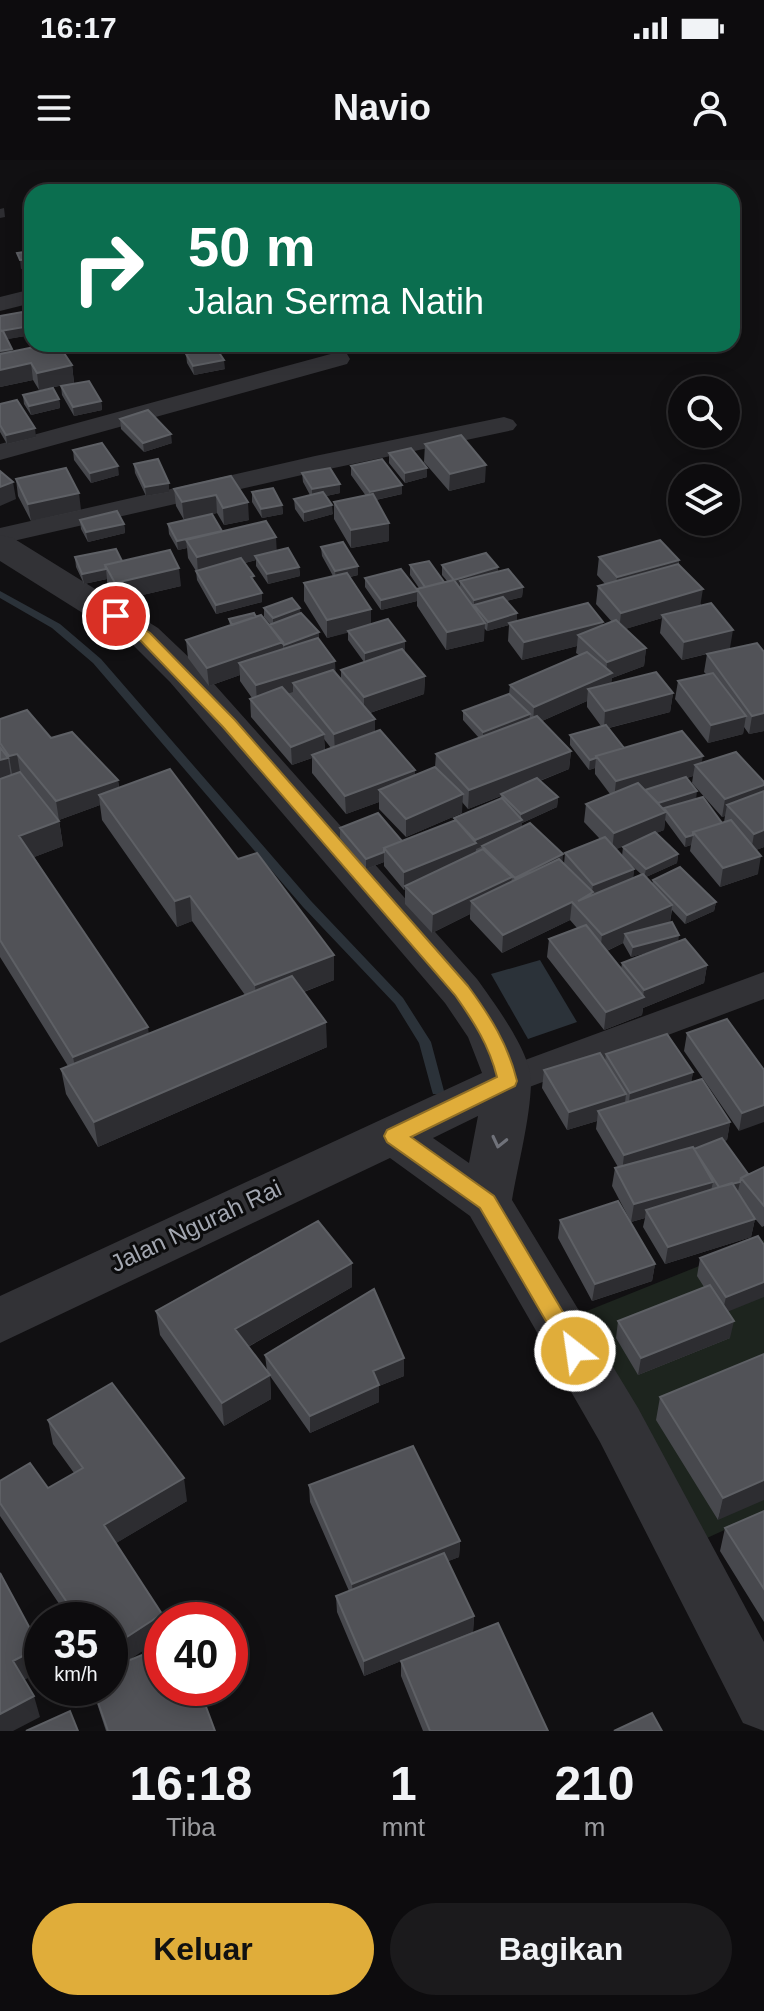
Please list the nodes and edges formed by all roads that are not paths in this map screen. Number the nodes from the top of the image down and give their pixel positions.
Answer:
1 (24, 298) edge
2 (0, 304) edge
3 (338, 359) dead end
4 (504, 425) dead end
5 (0, 452) edge
6 (0, 536) edge
7 (0, 546) edge
8 (764, 985) edge
9 (508, 1081) junction
10 (394, 1136) junction
11 (487, 1202) junction
12 (0, 1321) edge
13 (764, 1702) edge

1 - 2 street
3 - 5 street
4 - 6 street
7 - 9 street
8 - 9 street
9 - 10 street, Jalan Ngurah Rai
9 -> 11 street
10 - 11 street
10 - 12 street, Jalan Ngurah Rai
11 - 13 street

